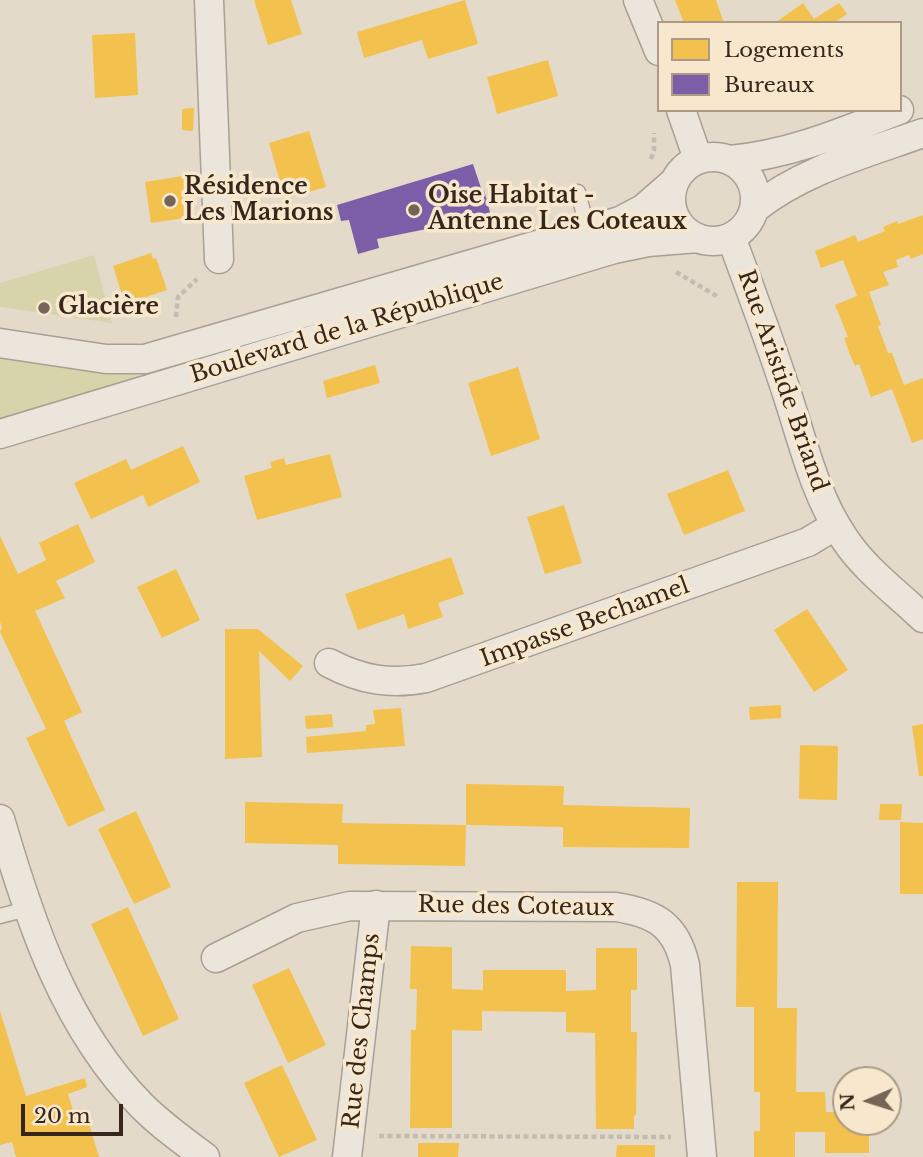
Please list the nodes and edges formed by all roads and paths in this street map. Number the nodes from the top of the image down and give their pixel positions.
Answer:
1 (209, 0) edge
2 (638, 0) edge
3 (657, 46) edge
4 (923, 101) edge
5 (902, 109) edge
6 (682, 112) edge
7 (895, 112) edge
8 (923, 133) edge
9 (698, 159) junction
10 (730, 160) junction
11 (674, 182) junction
12 (578, 192) dead end
13 (754, 209) junction
14 (588, 231) junction
15 (731, 237) junction
16 (698, 238) junction
17 (219, 259) dead end
18 (0, 344) edge
19 (0, 434) edge
20 (836, 525) junction
21 (923, 618) edge
22 (329, 663) dead end
23 (0, 819) edge
24 (376, 905) junction
25 (27, 908) junction
26 (0, 916) edge
27 (216, 958) dead end
28 (349, 1146) edge
29 (701, 1147) edge
30 (193, 1153) edge

1 - 17 street
2 - 3 street
4 - 5 street
6 - 9 street
7 - 10 street
8 - 13 street
9 - 10 street
9 - 11 street
10 - 13 street
11 - 14 street, Boulevard de la République
11 - 16 street
12 - 14 lane
13 - 15 street
14 - 18 street, Boulevard de la République
15 - 16 street
15 - 20 street, Rue Aristide Briand
16 - 19 street, Boulevard de la République
20 - 21 street, Rue Aristide Briand
20 - 22 street, Impasse Bechamel
23 - 25 street
24 - 27 street, Rue des Coteaux
24 - 28 street, Rue des Champs
24 - 29 street, Rue des Coteaux
25 - 26 lane
25 - 30 street
28 - 29 path

